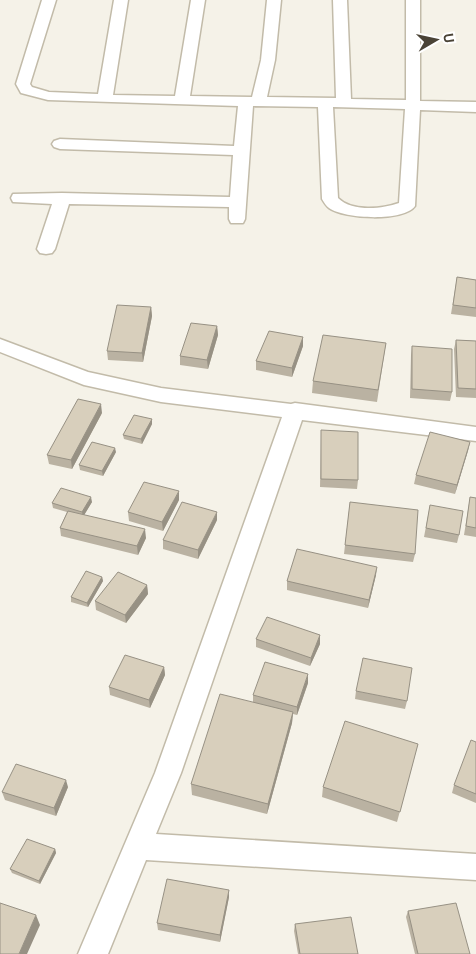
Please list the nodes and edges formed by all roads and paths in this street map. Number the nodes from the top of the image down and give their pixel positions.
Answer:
1 (49, 0) edge
2 (121, 0) edge
3 (198, 0) edge
4 (274, 0) edge
5 (340, 0) edge
6 (413, 0) edge
7 (104, 100) junction
8 (182, 100) junction
9 (252, 102) junction
10 (325, 102) junction
11 (344, 103) junction
12 (413, 106) junction
13 (476, 107) edge
14 (60, 144) dead end
15 (241, 151) junction
16 (19, 198) dead end
17 (62, 198) junction
18 (238, 202) junction
19 (237, 219) dead end
20 (46, 249) dead end
21 (0, 344) edge
22 (295, 410) junction
23 (476, 434) edge
24 (138, 846) junction
25 (476, 867) edge
26 (93, 954) edge

1 - 7 street
2 - 7 street
3 - 8 street
4 - 9 street
5 - 11 street
6 - 12 street
7 - 8 street
8 - 9 street
9 - 10 street
9 - 15 street
10 - 11 street
10 - 12 street
11 - 12 street
12 - 13 street
14 - 15 street
15 - 18 street
16 - 17 street
17 - 18 street
17 - 20 street
18 - 19 street
21 - 22 street
22 - 23 street
22 - 24 street
24 - 25 street
24 - 26 street

